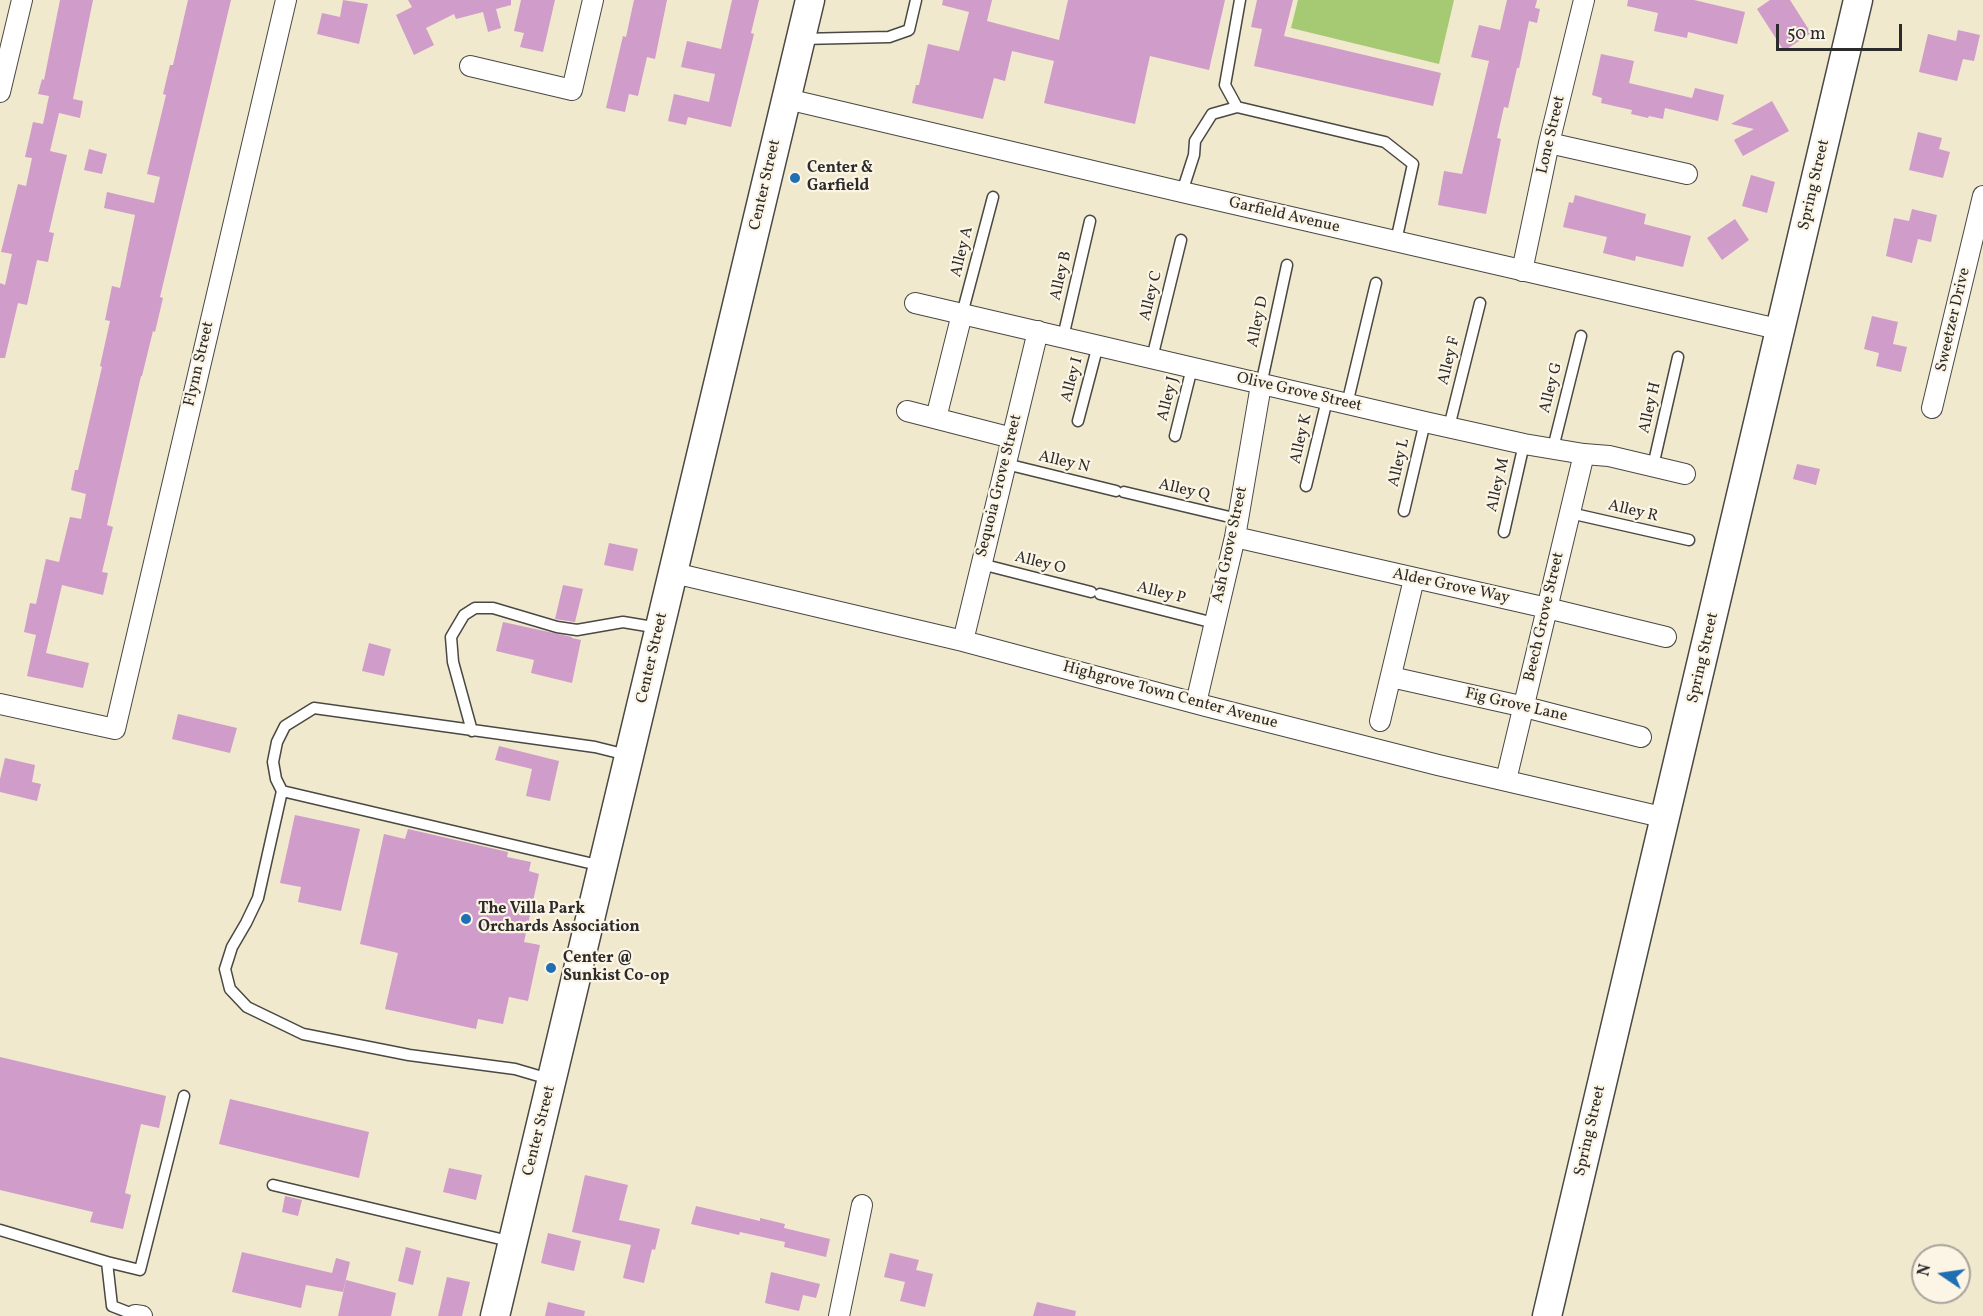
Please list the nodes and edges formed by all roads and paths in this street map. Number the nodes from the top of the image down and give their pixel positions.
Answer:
1 (22, 0) edge
2 (286, 0) edge
3 (593, 0) edge
4 (810, 0) edge
5 (916, 0) edge
6 (1240, 0) edge
7 (1584, 0) edge
8 (1858, 0) edge
9 (801, 39) junction
10 (470, 66) dead end
11 (0, 92) edge
12 (787, 99) junction
13 (1237, 107) junction
14 (1549, 143) junction
15 (1687, 174) dead end
16 (1182, 192) junction
17 (993, 196) dead end
18 (1983, 196) edge
19 (1090, 221) dead end
20 (1181, 240) dead end
21 (1396, 241) junction
22 (1977, 247) edge
23 (1287, 266) dead end
24 (1522, 271) junction
25 (1376, 283) dead end
26 (915, 303) dead end
27 (1480, 303) dead end
28 (962, 314) junction
29 (1782, 330) junction
30 (1038, 331) junction
31 (1581, 336) dead end
32 (1063, 337) junction
33 (1098, 345) junction
34 (1678, 357) dead end
35 (1152, 358) junction
36 (1192, 368) junction
37 (1261, 385) junction
38 (1326, 400) junction
39 (1347, 404) junction
40 (1932, 408) dead end
41 (908, 411) dead end
42 (936, 418) junction
43 (1078, 421) dead end
44 (1425, 422) junction
45 (1449, 428) junction
46 (1175, 436) dead end
47 (1012, 438) junction
48 (1524, 444) junction
49 (1553, 448) junction
50 (1584, 454) junction
51 (1006, 464) junction
52 (1653, 466) junction
53 (1685, 474) dead end
54 (1306, 486) dead end
55 (1120, 492) joint
56 (1404, 512) dead end
57 (1570, 513) junction
58 (1236, 528) junction
59 (1504, 532) dead end
60 (1689, 540) dead end
61 (981, 564) junction
62 (674, 573) junction
63 (1414, 579) junction
64 (1095, 593) joint
65 (1547, 608) junction
66 (1214, 623) junction
67 (660, 628) junction
68 (1666, 637) dead end
69 (963, 641) junction
70 (1391, 676) junction
71 (1196, 703) junction
72 (0, 704) edge
73 (1525, 707) junction
74 (1380, 721) dead end
75 (472, 731) junction
76 (1641, 736) dead end
77 (630, 756) junction
78 (1506, 780) junction
79 (282, 791) junction
80 (1666, 818) junction
81 (603, 866) junction
82 (552, 1080) junction
83 (184, 1096) dead end
84 (273, 1185) dead end
85 (862, 1205) dead end
86 (0, 1230) edge
87 (513, 1242) junction
88 (107, 1262) junction
89 (138, 1316) edge
90 (495, 1316) edge
91 (839, 1316) edge
92 (1548, 1316) edge

1 - 11 street
2 - 72 street, Flynn Street
3 - 10 street
4 - 9 main road, Center Street
5 - 9 lane
6 - 13 lane
7 - 14 street, Lone Street
8 - 29 main road, Spring Street
9 - 12 main road, Center Street
12 - 16 street, Garfield Avenue
12 - 62 main road, Center Street
13 - 16 lane
13 - 21 lane
14 - 15 street
14 - 24 street, Lone Street
16 - 21 street, Garfield Avenue
17 - 28 lane, Alley A
18 - 22 street, Sweetzer Drive
19 - 32 lane, Alley B
20 - 35 lane, Alley C
21 - 24 street, Garfield Avenue
22 - 40 street, Sweetzer Drive
23 - 37 lane, Alley D
24 - 29 street, Garfield Avenue
25 - 39 lane
26 - 28 street, Olive Grove Street
27 - 45 lane, Alley F
28 - 30 street, Olive Grove Street
28 - 42 street
29 - 80 main road, Spring Street
30 - 32 street, Olive Grove Street
30 - 47 street, Sequoia Grove Street
31 - 49 lane, Alley G
32 - 33 street, Olive Grove Street
33 - 35 street, Olive Grove Street
33 - 43 lane, Alley I
34 - 52 lane, Alley H
35 - 36 street, Olive Grove Street
36 - 37 street, Olive Grove Street
36 - 46 lane, Alley J
37 - 38 street, Olive Grove Street
37 - 58 street, Ash Grove Street
38 - 39 street, Olive Grove Street
38 - 54 lane, Alley K
39 - 44 street, Olive Grove Street
41 - 42 street
42 - 47 street
44 - 45 street, Olive Grove Street
44 - 56 lane, Alley L
45 - 48 street, Olive Grove Street
47 - 51 street, Sequoia Grove Street
48 - 49 street, Olive Grove Street
48 - 59 lane, Alley M
49 - 50 street, Olive Grove Street
50 - 52 street, Olive Grove Street
50 - 57 street, Beech Grove Street
51 - 55 lane, Alley N
51 - 61 street, Sequoia Grove Street
52 - 53 street, Olive Grove Street
55 - 58 lane, Alley Q
57 - 60 lane, Alley R
57 - 65 street, Beech Grove Street
58 - 63 street, Alder Grove Way
58 - 66 street, Ash Grove Street
61 - 64 lane, Alley O
61 - 69 street, Sequoia Grove Street
62 - 67 main road, Center Street
62 - 69 street, Highgrove Town Center Avenue
63 - 65 street, Alder Grove Way
63 - 70 street
64 - 66 lane, Alley P
65 - 68 street, Alder Grove Way
65 - 73 street, Beech Grove Street
66 - 71 street, Ash Grove Street
67 - 75 lane
67 - 77 main road, Center Street
69 - 71 street, Highgrove Town Center Avenue
70 - 73 street, Fig Grove Lane
70 - 74 street
71 - 78 street, Highgrove Town Center Avenue
73 - 76 street, Fig Grove Lane
73 - 78 street, Beech Grove Street
75 - 77 lane
75 - 79 lane
77 - 81 main road, Center Street
78 - 80 street, Highgrove Town Center Avenue
79 - 81 lane
79 - 82 lane
80 - 92 main road, Spring Street
81 - 82 main road, Center Street
82 - 87 main road, Center Street
83 - 88 lane
84 - 87 lane
85 - 91 street
86 - 88 lane
87 - 90 main road, Center Street
88 - 89 lane

